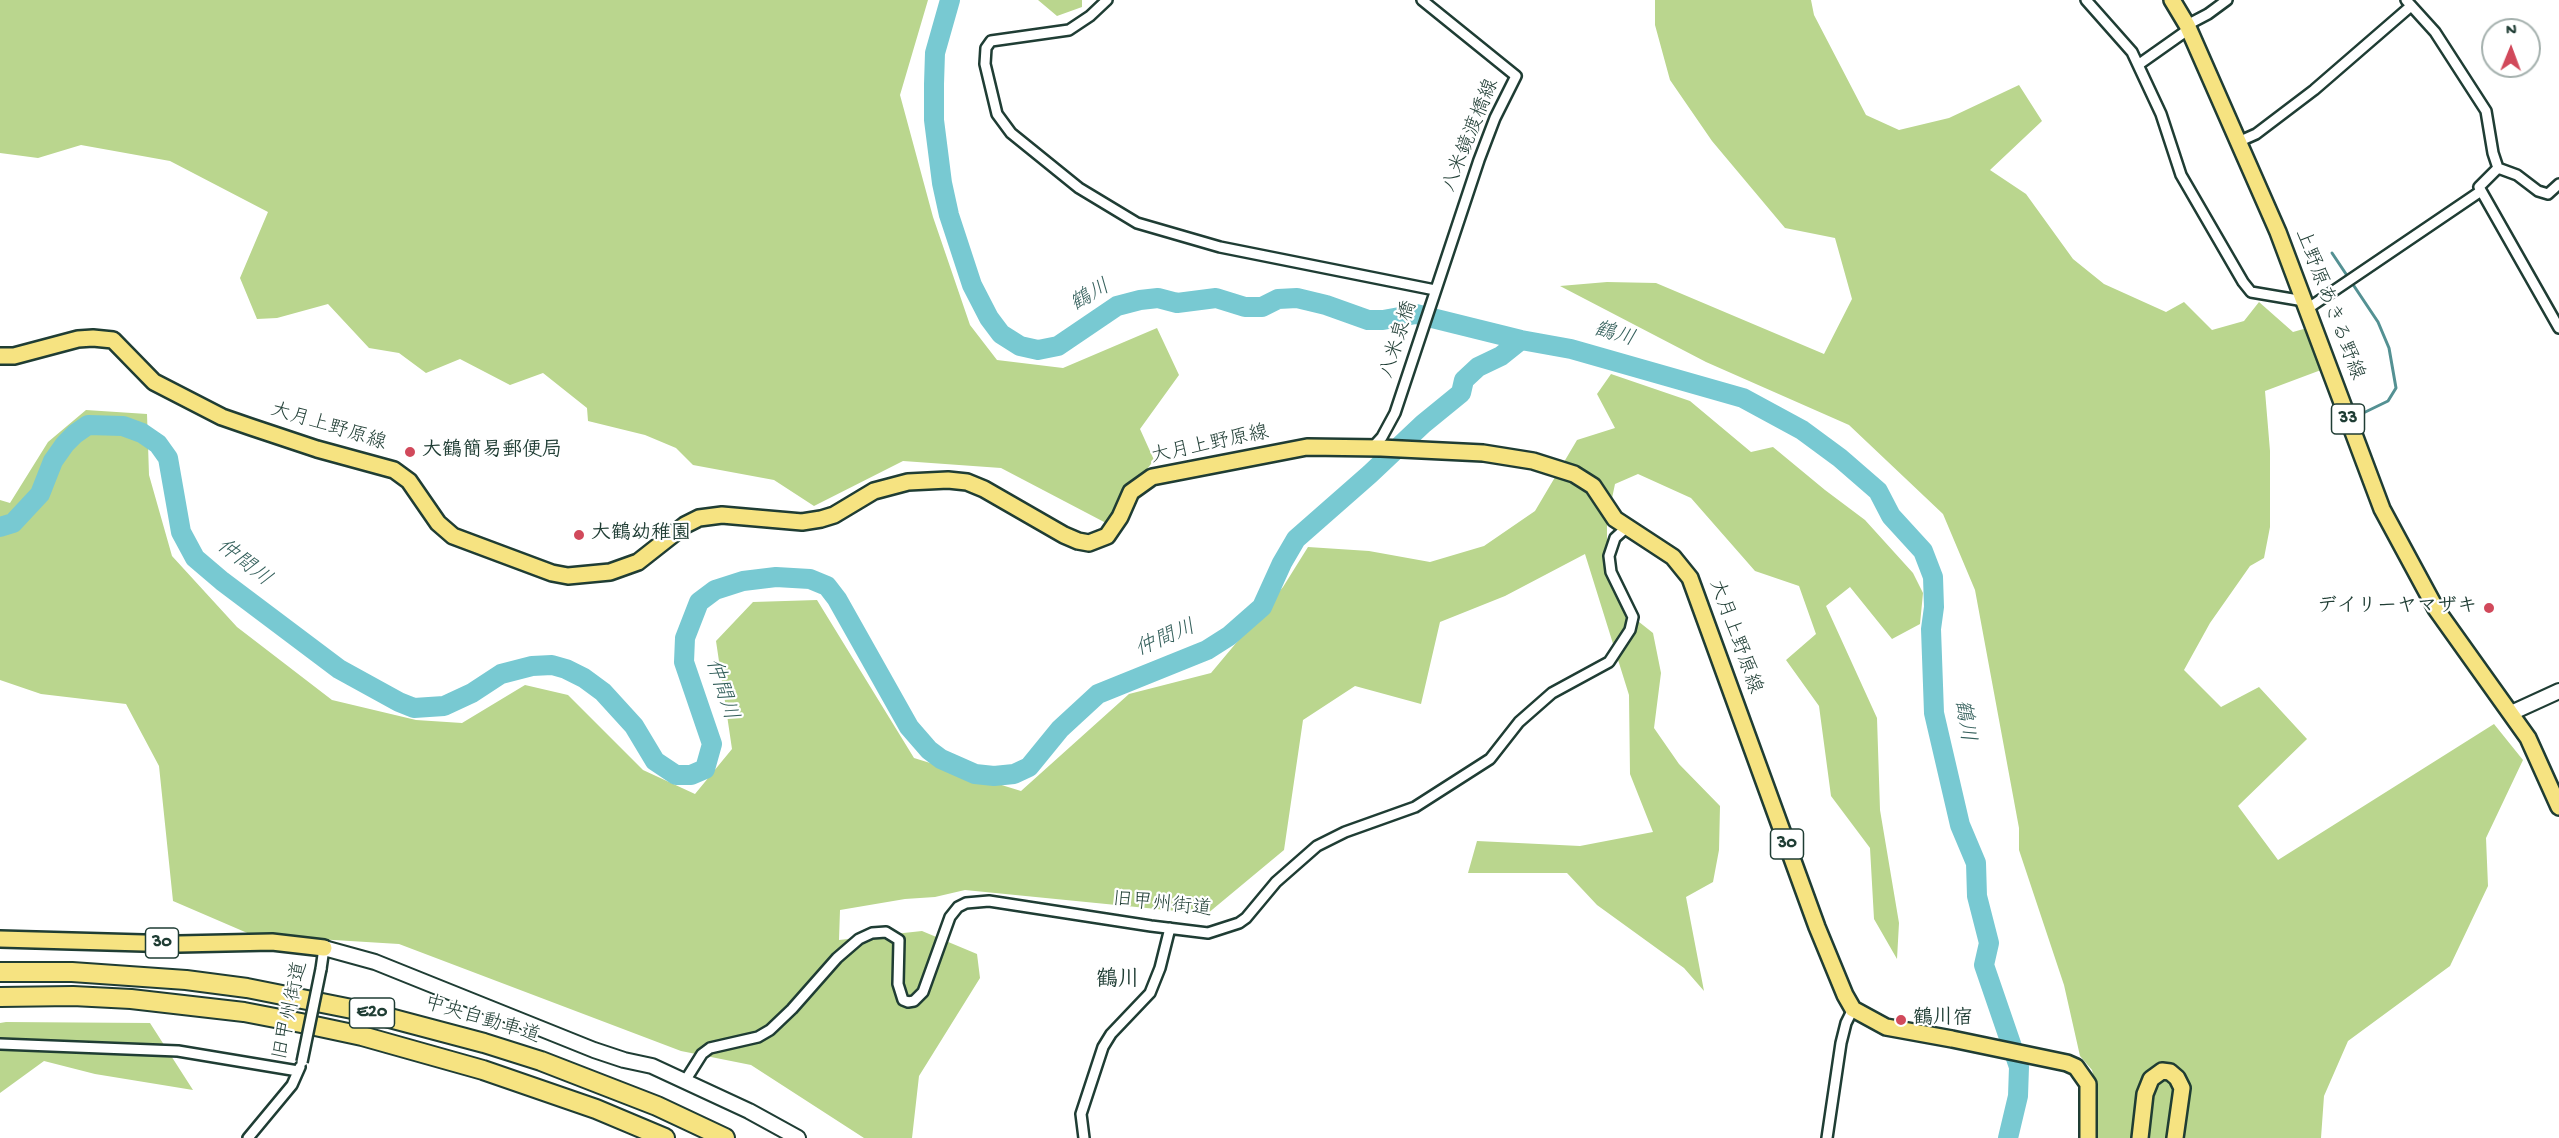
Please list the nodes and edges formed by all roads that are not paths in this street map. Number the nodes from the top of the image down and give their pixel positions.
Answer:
1 (1107, 0) edge
2 (1422, 0) edge
3 (2086, 0) edge
4 (2227, 0) edge
5 (2177, 3) edge
6 (2409, 3) edge
7 (2188, 27) junction
8 (2138, 65) junction
9 (2238, 142) junction
10 (2498, 168) junction
11 (2559, 184) edge
12 (2481, 191) junction
13 (1435, 290) junction
14 (2306, 305) junction
15 (2559, 328) edge
16 (0, 356) edge
17 (1376, 448) junction
18 (1627, 527) junction
19 (2559, 691) edge
20 (2511, 713) junction
21 (2559, 807) edge
22 (1170, 928) junction
23 (0, 939) edge
24 (324, 948) junction
25 (0, 972) edge
26 (0, 996) edge
27 (1854, 1010) junction
28 (0, 1044) edge
29 (300, 1067) junction
30 (685, 1081) junction
31 (248, 1138) edge
32 (665, 1138) edge
33 (725, 1138) edge
34 (798, 1138) edge
35 (1084, 1138) edge
36 (1827, 1138) edge
37 (2088, 1138) edge
38 (2140, 1138) edge
39 (2175, 1138) edge

1 - 13 street
2 - 13 street, 八米鏡渡橋線
3 - 8 street
4 - 7 street
5 - 7 main road, 上野原あきる野線 / 33
6 - 9 street
6 - 10 street
7 - 8 street
7 - 9 main road, 上野原あきる野線 / 33
8 - 14 street
9 - 14 main road, 上野原あきる野線 / 33
10 - 11 street
10 - 12 street
12 - 14 street
12 - 15 street
13 - 17 street, 八米泉橋
14 - 20 main road, 上野原あきる野線 / 33
16 - 17 main road, 大月上野原線 / 30
17 - 18 main road, 大月上野原線 / 30
18 - 22 street, 旧甲州街道
18 - 27 main road, 大月上野原線 / 30
19 - 20 street
20 - 21 main road, 上野原あきる野線 / 33
22 - 30 street, 旧甲州街道
22 - 35 street
23 - 24 main road, 30
24 - 29 street, 旧甲州街道, bridge
24 - 30 street
25 - 33 highway, 中央自動車道 / E20
26 - 32 highway, E20
27 - 36 street
27 - 37 main road
28 - 29 street
29 - 31 street, 旧甲州街道
30 - 34 street
38 - 39 main road

